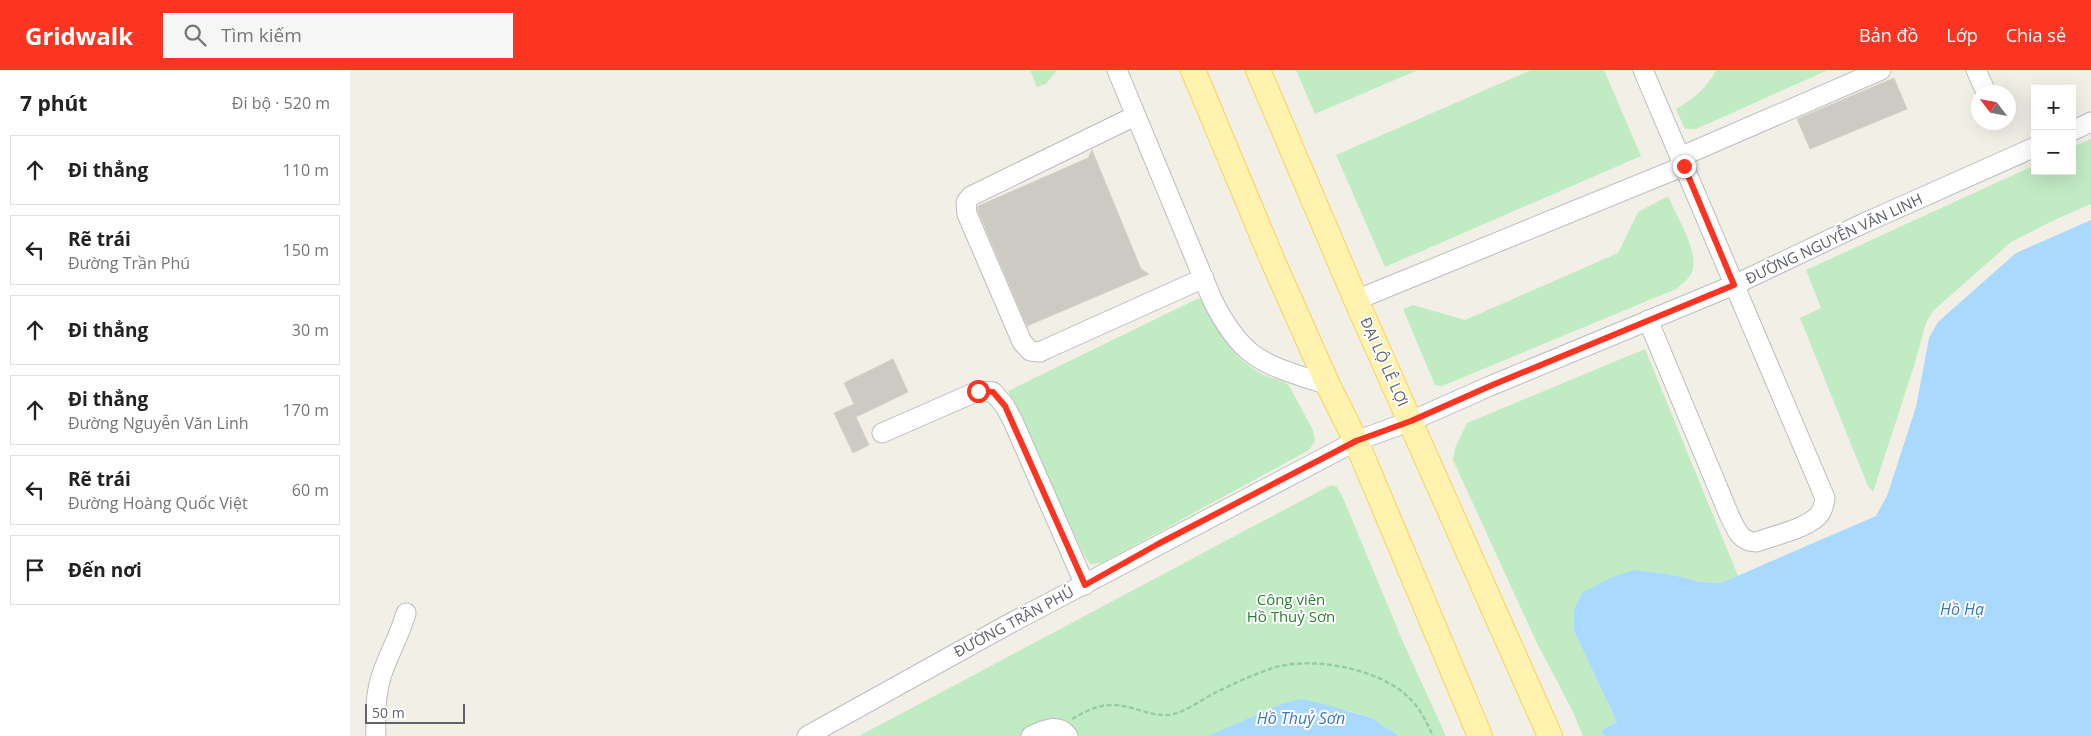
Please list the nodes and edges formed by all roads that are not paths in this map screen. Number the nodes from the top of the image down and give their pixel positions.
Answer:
1 (1117, 70) edge
2 (1193, 70) edge
3 (1258, 70) edge
4 (1643, 70) edge
5 (1976, 70) edge
6 (1878, 71) edge
7 (1983, 85) edge
8 (1135, 116) junction
9 (2091, 122) edge
10 (2074, 130) edge
11 (2031, 149) edge
12 (1682, 161) junction
13 (1204, 278) junction
14 (1734, 285) junction
15 (1356, 300) junction
16 (1648, 320) junction
17 (1328, 385) junction
18 (1411, 421) junction
19 (882, 433) dead end
20 (1356, 441) junction
21 (1085, 585) junction
22 (406, 613) dead end
23 (1069, 728) edge
24 (376, 736) edge
25 (806, 736) edge
26 (1031, 736) edge
27 (1480, 736) edge
28 (1550, 736) edge

1 - 8 street
2 - 17 main road
3 - 15 main road, ĐẠI LỘ LÊ LỢI
4 - 12 street
5 - 7 street
6 - 12 street
8 - 13 street
8 - 13 street
9 - 10 street
11 - 14 street, ĐƯỜNG NGUYỄN VĂN LINH
12 - 14 street
12 - 15 street
13 - 17 street
14 - 16 street, ĐƯỜNG NGUYỄN VĂN LINH
14 - 16 street
15 - 18 main road, ĐẠI LỘ LÊ LỢI
16 - 18 street, ĐƯỜNG NGUYỄN VĂN LINH
17 - 20 main road
18 - 20 street, ĐƯỜNG TRẦN PHÚ
18 - 28 main road, ĐẠI LỘ LÊ LỢI
19 - 21 street
20 - 21 street, ĐƯỜNG TRẦN PHÚ
20 - 27 main road
21 - 25 street, ĐƯỜNG TRẦN PHÚ
22 - 24 street
23 - 26 street

